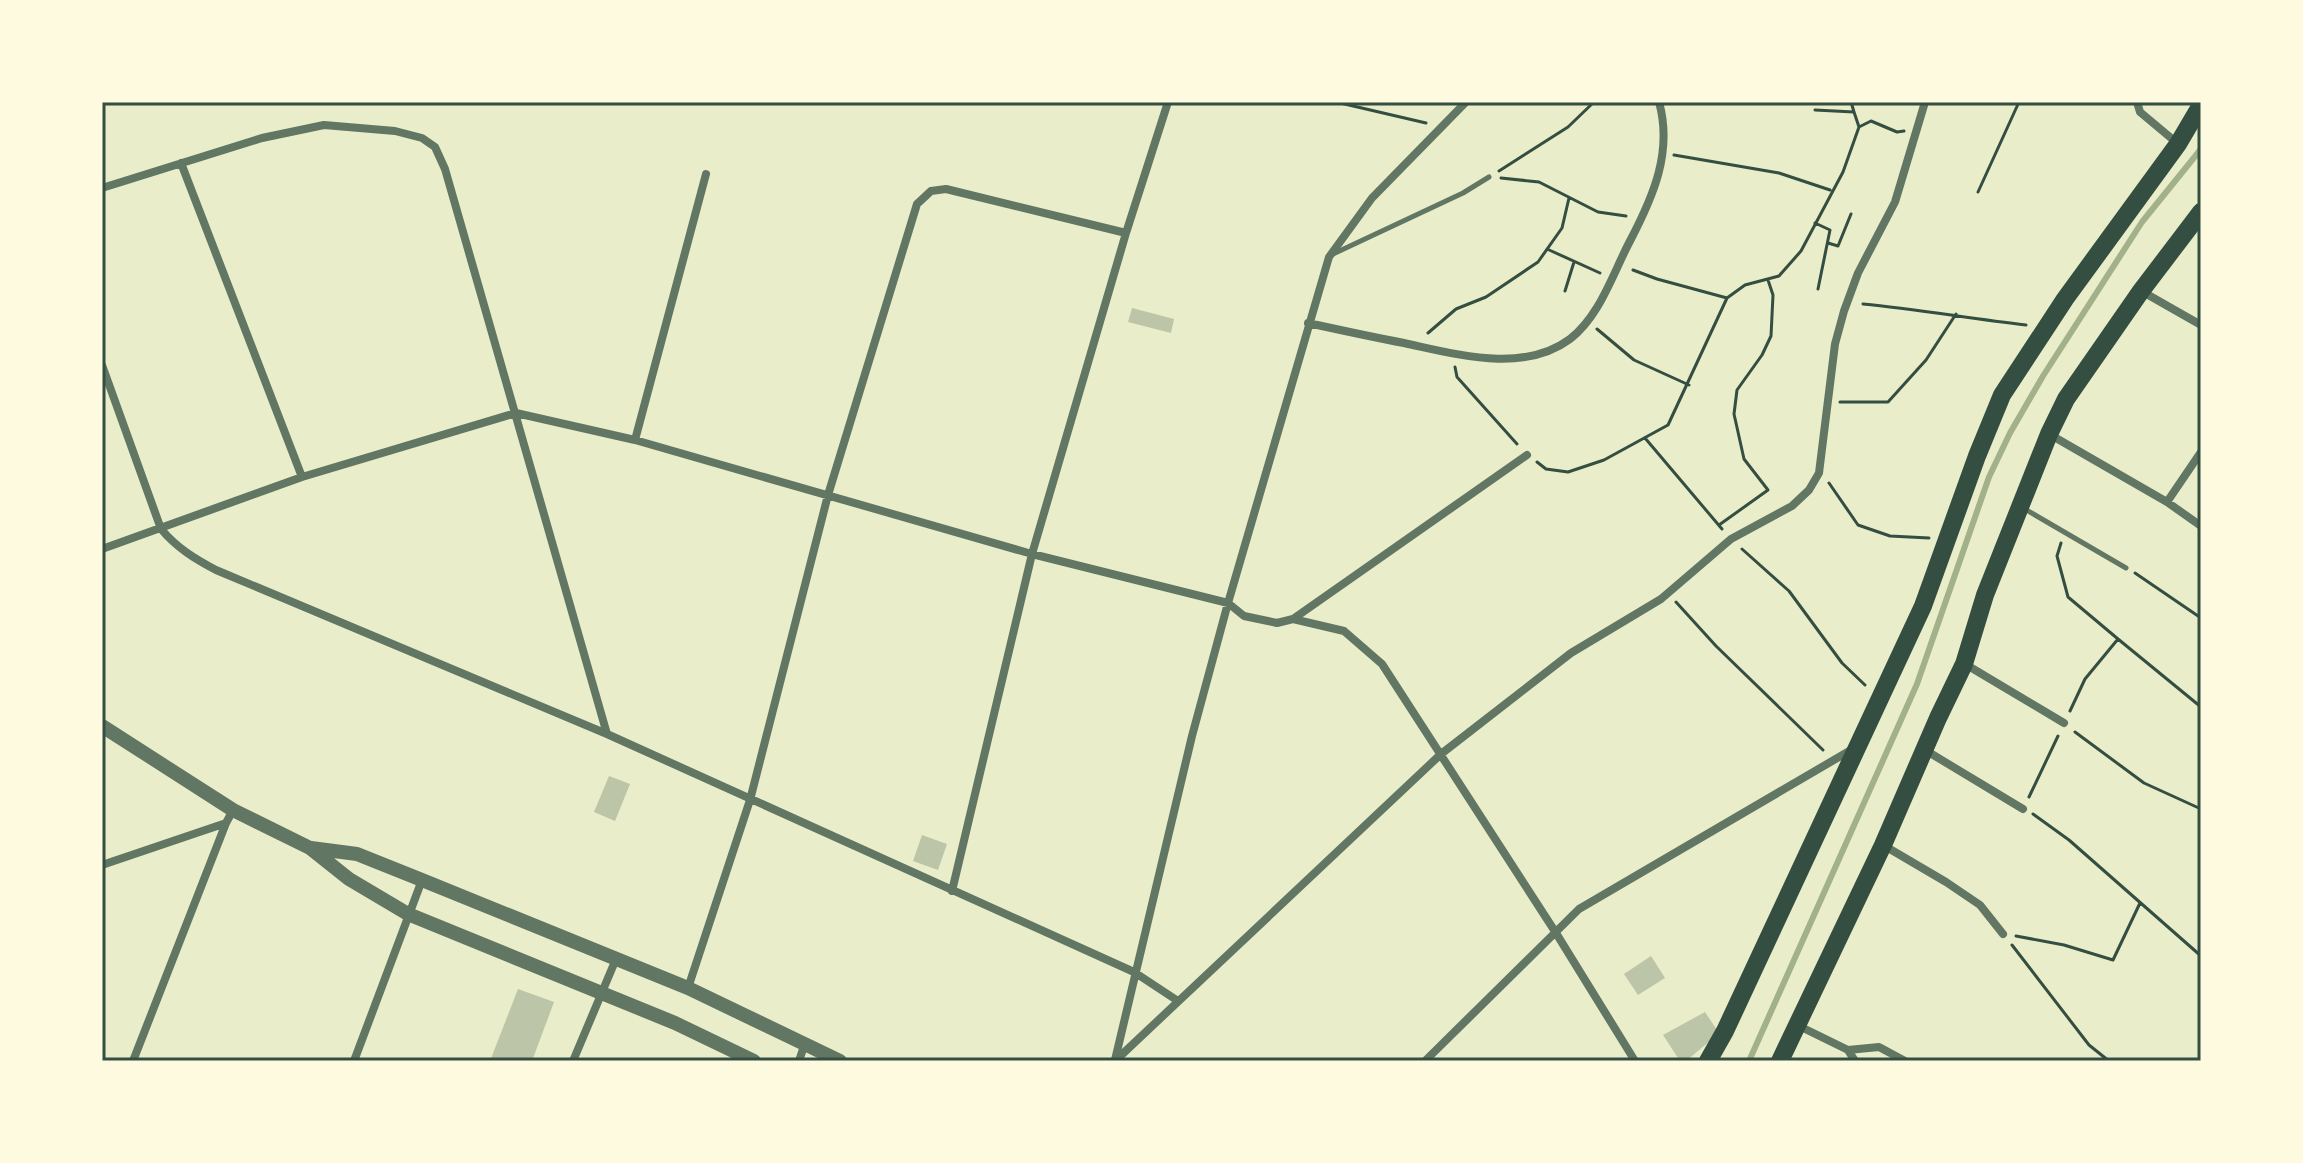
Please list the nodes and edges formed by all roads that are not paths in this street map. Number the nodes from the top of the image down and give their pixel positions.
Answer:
1 (1168, 102) edge
2 (1466, 102) edge
3 (1659, 102) edge
4 (1925, 102) edge
5 (2137, 102) edge
6 (2201, 105) edge
7 (2178, 144) junction
8 (181, 163) junction
9 (706, 174) dead end
10 (1489, 177) road end
11 (102, 188) edge
12 (2201, 212) edge
13 (1126, 233) junction
14 (1329, 257) junction
15 (2141, 291) junction
16 (1308, 323) junction
17 (2201, 325) edge
18 (102, 365) edge
19 (516, 413) junction
20 (2049, 434) junction
21 (635, 440) junction
22 (2201, 452) edge
23 (1527, 455) road end
24 (302, 477) junction
25 (828, 495) junction
26 (2167, 502) junction
27 (2020, 506) junction
28 (2201, 526) edge
29 (161, 529) junction
30 (102, 549) edge
31 (1032, 554) junction
32 (2126, 568) road end
33 (1228, 603) junction
34 (1293, 619) junction
35 (1964, 664) junction
36 (2064, 723) road end
37 (102, 726) edge
38 (607, 734) junction
39 (1859, 745) junction
40 (1925, 750) junction
41 (1441, 754) junction
42 (750, 800) junction
43 (2023, 809) road end
44 (230, 816) junction
45 (1883, 845) junction
46 (310, 848) junction
47 (102, 865) edge
48 (422, 880) junction
49 (952, 891) junction
50 (408, 914) junction
51 (1556, 933) junction
52 (2003, 934) road end
53 (616, 959) junction
54 (1134, 972) junction
55 (688, 988) junction
56 (600, 993) junction
57 (1178, 1001) junction
58 (1796, 1025) junction
59 (804, 1046) junction
60 (1848, 1050) junction
61 (133, 1061) edge
62 (354, 1061) edge
63 (573, 1061) edge
64 (754, 1061) edge
65 (799, 1061) edge
66 (840, 1061) edge
67 (1115, 1061) edge
68 (1425, 1061) edge
69 (1635, 1061) edge
70 (1708, 1061) edge
71 (1780, 1061) edge
72 (1855, 1061) edge
73 (1905, 1061) edge

1 - 13 street
2 - 14 street
3 - 16 street
4 - 41 street
5 - 7 street
6 - 7 main road
7 - 39 main road
8 - 11 street
8 - 19 street
8 - 24 street
9 - 21 street
10 - 14 lane
12 - 15 main road
13 - 25 street
13 - 31 street
14 - 16 street
15 - 17 street
15 - 20 main road
16 - 33 street
18 - 29 street
19 - 21 street
19 - 24 street
19 - 38 street
20 - 26 street
20 - 27 main road
21 - 25 street
22 - 26 street
23 - 34 street
24 - 29 street
25 - 31 street
25 - 42 street
26 - 28 street
27 - 32 lane
27 - 35 main road
29 - 30 street
29 - 38 street
31 - 33 street
31 - 49 street
33 - 34 street
33 - 54 street
34 - 41 street
35 - 36 street
35 - 40 main road
37 - 44 street
38 - 42 street
39 - 51 street
39 - 70 main road
40 - 43 street
40 - 45 main road
41 - 51 street
41 - 57 street
42 - 49 street
42 - 55 street
44 - 46 street
44 - 47 street
44 - 61 street
45 - 52 street
45 - 58 main road
46 - 48 street
46 - 50 street
48 - 50 street
48 - 53 street
49 - 54 street
50 - 56 street
50 - 62 street
51 - 68 street
51 - 69 street
53 - 55 street
53 - 56 street
54 - 57 street
54 - 67 street
55 - 59 street
56 - 63 street
56 - 64 street
57 - 67 street
58 - 60 street
58 - 71 main road
59 - 65 street
59 - 66 street
60 - 72 street
60 - 73 street

